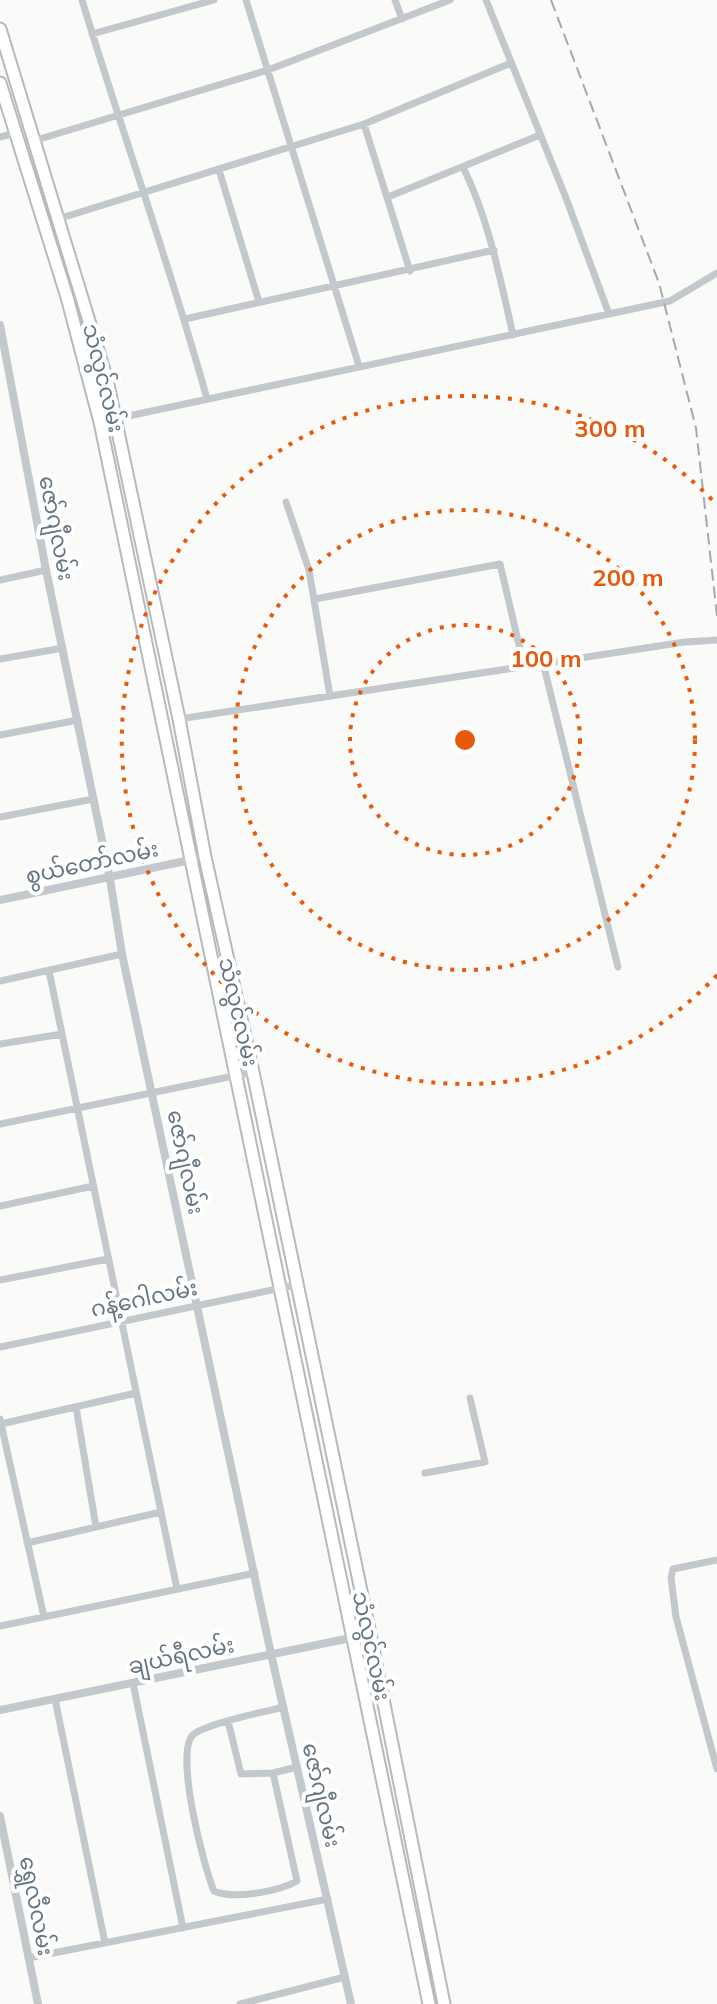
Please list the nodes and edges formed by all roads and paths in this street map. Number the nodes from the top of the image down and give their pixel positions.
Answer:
1 (82, 0) edge
2 (214, 0) edge
3 (246, 0) edge
4 (395, 0) edge
5 (450, 0) edge
6 (486, 0) edge
7 (402, 19) junction
8 (0, 29) edge
9 (92, 34) junction
10 (511, 63) junction
11 (268, 70) junction
12 (0, 83) edge
13 (117, 115) junction
14 (364, 124) junction
15 (15, 133) junction
16 (31, 135) junction
17 (540, 135) junction
18 (0, 137) edge
19 (292, 147) junction
20 (463, 167) junction
21 (219, 170) junction
22 (141, 192) junction
23 (388, 197) junction
24 (58, 219) junction
25 (494, 250) junction
26 (410, 271) junction
27 (717, 273) edge
28 (335, 286) junction
29 (259, 302) junction
30 (609, 314) junction
31 (185, 319) junction
32 (0, 325) edge
33 (513, 335) junction
34 (359, 366) junction
35 (207, 399) junction
36 (115, 419) junction
37 (100, 422) junction
38 (286, 502) dead end
39 (46, 570) junction
40 (0, 580) edge
41 (315, 599) junction
42 (717, 640) edge
43 (162, 643) junction
44 (147, 646) junction
45 (63, 648) junction
46 (0, 659) edge
47 (543, 663) junction
48 (524, 666) junction
49 (330, 696) junction
50 (179, 719) junction
51 (78, 720) junction
52 (0, 735) edge
53 (93, 799) junction
54 (0, 817) edge
55 (205, 857) junction
56 (191, 859) junction
57 (110, 879) junction
58 (0, 900) edge
59 (122, 954) junction
60 (618, 967) dead end
61 (49, 971) junction
62 (0, 981) edge
63 (62, 1034) junction
64 (0, 1044) edge
65 (253, 1072) junction
66 (237, 1075) junction
67 (152, 1092) junction
68 (77, 1108) junction
69 (0, 1124) edge
70 (93, 1186) junction
71 (0, 1206) edge
72 (108, 1259) junction
73 (0, 1280) edge
74 (296, 1285) junction
75 (280, 1288) junction
76 (199, 1305) junction
77 (122, 1321) junction
78 (0, 1347) edge
79 (136, 1393) junction
80 (470, 1398) dead end
81 (76, 1407) junction
82 (0, 1421) edge
83 (332, 1457) junction
84 (316, 1460) junction
85 (425, 1473) dead end
86 (161, 1512) junction
87 (96, 1527) junction
88 (27, 1543) junction
89 (717, 1560) edge
90 (255, 1573) junction
91 (177, 1589) junction
92 (44, 1617) junction
93 (0, 1626) edge
94 (370, 1634) junction
95 (352, 1637) junction
96 (271, 1654) junction
97 (133, 1683) junction
98 (55, 1699) junction
99 (284, 1707) junction
100 (0, 1710) edge
101 (228, 1721) junction
102 (297, 1767) junction
103 (717, 1769) edge
104 (273, 1773) junction
105 (0, 1816) edge
106 (415, 1859) junction
107 (399, 1862) junction
108 (328, 1899) junction
109 (183, 1928) junction
110 (105, 1943) junction
111 (28, 1958) junction
112 (345, 1977) junction
113 (38, 2004) edge
114 (240, 2004) edge
115 (351, 2004) edge
116 (429, 2004) edge
117 (444, 2004) edge

1 - 9 street
2 - 9 street
3 - 11 street
4 - 7 street
5 - 7 street
6 - 10 street
7 - 11 street
8 - 16 main road, သံလွင်လမ်း
9 - 13 street
10 - 14 street
10 - 17 street
11 - 13 street
11 - 19 street
12 - 15 main road, သံလွင်လမ်း
13 - 16 street
13 - 22 street
14 - 19 street
14 - 23 street
15 - 16 street
15 - 18 street
15 - 37 main road, သံလွင်လမ်း
16 - 24 main road, သံလွင်လမ်း
17 - 20 street
17 - 30 street
19 - 21 street
19 - 28 street
20 - 23 street
20 - 25 street
21 - 22 street
21 - 29 street
22 - 24 street
22 - 31 street
23 - 26 street
24 - 36 main road, သံလွင်လမ်း
25 - 26 street
25 - 33 street
26 - 28 street
27 - 30 street
28 - 29 street
28 - 34 street
29 - 31 street
30 - 33 street
31 - 35 street
32 - 39 street, ဇော်ဂျီလမ်း
33 - 34 street
34 - 35 street
35 - 36 street
36 - 37 street
36 - 43 main road, သံလွင်လမ်း
37 - 44 main road, သံလွင်လမ်း
38 - 41 street
39 - 40 street
39 - 45 street, ဇော်ဂျီလမ်း
41 - 48 street
41 - 49 street
42 - 47 street
43 - 44 main road
43 - 50 main road, သံလွင်လမ်း
44 - 56 main road, သံလွင်လမ်း
45 - 46 street
45 - 51 street, ဇော်ဂျီလမ်း
47 - 48 street
47 - 60 street
48 - 49 street
49 - 50 street
50 - 55 main road, သံလွင်လမ်း
51 - 52 street
51 - 53 street, ဇော်ဂျီလမ်း
53 - 54 street
53 - 57 street, ဇော်ဂျီလမ်း
55 - 56 street, စွယ်တော်လမ်း
55 - 65 main road, သံလွင်လမ်း
56 - 57 street, စွယ်တော်လမ်း
56 - 66 main road, သံလွင်လမ်း
57 - 58 street, စွယ်တော်လမ်း
57 - 59 street, ဇော်ဂျီလမ်း
59 - 61 street
59 - 67 street, ဇော်ဂျီလမ်း
61 - 62 street
61 - 63 street
63 - 64 street
63 - 68 street
65 - 66 street
65 - 74 main road, သံလွင်လမ်း
66 - 67 street
66 - 75 main road, သံလွင်လမ်း
67 - 68 street
67 - 76 street, ဇော်ဂျီလမ်း
68 - 69 street
68 - 70 street
70 - 71 street
70 - 72 street
72 - 73 street
72 - 77 street
74 - 75 street, ဂန့်ဂေါလမ်း
74 - 83 main road, သံလွင်လမ်း
75 - 76 street, ဂန့်ဂေါလမ်း
75 - 84 main road, သံလွင်လမ်း
76 - 77 street, ဂန့်ဂေါလမ်း
76 - 90 street, ဇော်ဂျီလမ်း
77 - 78 street, ဂန့်ဂေါလမ်း
77 - 79 street
79 - 81 street
79 - 86 street
80 - 85 street
81 - 82 street
81 - 87 street
82 - 88 street
83 - 84 main road
83 - 94 main road, သံလွင်လမ်း
84 - 95 main road, သံလွင်လမ်း
86 - 87 street
86 - 91 street
87 - 88 street
88 - 92 street
89 - 103 street
90 - 91 street
90 - 96 street, ဇော်ဂျီလမ်း
91 - 92 street
92 - 93 street
94 - 95 street, ချယ်ရီလမ်း
94 - 106 main road, သံလွင်လမ်း
95 - 96 street, ချယ်ရီလမ်း
95 - 107 main road, သံလွင်လမ်း
96 - 97 street, ချယ်ရီလမ်း
96 - 99 street, ဇော်ဂျီလမ်း
97 - 98 street, ချယ်ရီလမ်း
97 - 109 street
98 - 100 street, ချယ်ရီလမ်း
98 - 110 street
99 - 101 street
99 - 102 street, ဇော်ဂျီလမ်း
101 - 104 street
101 - 104 street
102 - 104 street
102 - 108 street, ဇော်ဂျီလမ်း
105 - 111 street, ရွှေလီလမ်း
106 - 107 main road
106 - 117 main road, သံလွင်လမ်း
107 - 116 main road, သံလွင်လမ်း
108 - 109 street
108 - 112 street, ဇော်ဂျီလမ်း
109 - 110 street
110 - 111 street
111 - 113 street, ရွှေလီလမ်း
112 - 114 street
112 - 115 street, ဇော်ဂျီလမ်း

